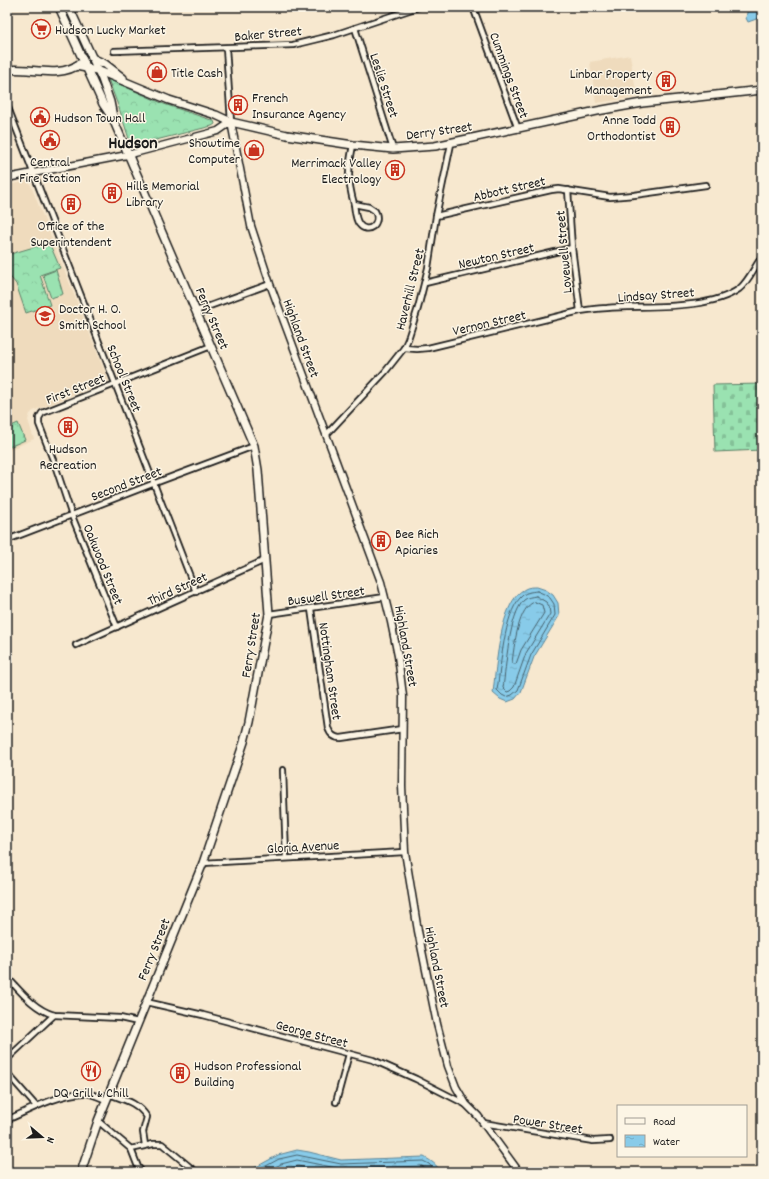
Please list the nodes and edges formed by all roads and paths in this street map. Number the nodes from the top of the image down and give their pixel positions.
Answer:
1 (59, 7) edge
2 (69, 7) edge
3 (418, 7) edge
4 (474, 7) edge
5 (355, 28) junction
6 (226, 48) junction
7 (114, 51) dead end
8 (92, 58) junction
9 (83, 60) junction
10 (76, 66) junction
11 (86, 68) junction
12 (7, 70) edge
13 (97, 70) junction
14 (126, 81) junction
15 (762, 90) edge
16 (7, 105) edge
17 (113, 119) junction
18 (231, 122) junction
19 (518, 129) junction
20 (451, 144) junction
21 (353, 145) junction
22 (393, 149) junction
23 (127, 155) junction
24 (33, 173) junction
25 (7, 178) edge
26 (706, 185) dead end
27 (568, 190) junction
28 (354, 204) junction
29 (436, 216) junction
30 (572, 248) junction
31 (762, 257) edge
32 (425, 283) junction
33 (270, 284) junction
34 (196, 311) junction
35 (580, 311) junction
36 (211, 346) junction
37 (404, 348) junction
38 (115, 384) junction
39 (39, 418) joint
40 (326, 435) junction
41 (254, 446) junction
42 (155, 483) junction
43 (72, 516) junction
44 (7, 540) edge
45 (265, 560) junction
46 (196, 592) junction
47 (385, 597) junction
48 (311, 609) junction
49 (269, 614) junction
50 (117, 627) junction
51 (76, 645) dead end
52 (403, 729) junction
53 (283, 770) dead end
54 (405, 852) junction
55 (286, 857) junction
56 (203, 863) junction
57 (7, 977) edge
58 (146, 1002) junction
59 (54, 1015) junction
60 (138, 1022) junction
61 (349, 1054) junction
62 (7, 1059) edge
63 (7, 1073) edge
64 (108, 1097) junction
65 (336, 1102) dead end
66 (466, 1104) junction
67 (36, 1106) junction
68 (7, 1120) edge
69 (98, 1121) junction
70 (483, 1123) junction
71 (610, 1140) dead end
72 (145, 1145) junction
73 (131, 1149) junction
74 (80, 1172) edge
75 (142, 1172) edge
76 (196, 1172) edge
77 (519, 1172) edge

1 - 9 main road, Ferry Street
2 - 8 main road, Ferry Street
3 - 5 street, Baker Street
4 - 19 street, Cummings Street
5 - 6 street, Baker Street
5 - 22 street, Leslie Street
6 - 7 street, Baker Street
6 - 18 street
8 - 9 main road
8 - 13 main road, Ferry Street
8 - 14 main road, Derry Street
9 - 10 main road
9 - 11 main road, Ferry Street
10 - 11 main road, Derry Street
10 - 12 main road
11 - 13 main road, Derry Street
11 - 17 main road, Ferry Street
13 - 14 main road, Derry Street
13 - 17 main road, Ferry Street
14 - 18 main road, Derry Street
15 - 19 main road, Derry Street
16 - 24 street, School Street
17 - 23 main road, Ferry Street
18 - 21 main road, Derry Street
18 - 23 street
18 - 33 street, Highland Street
19 - 20 main road, Derry Street
20 - 22 main road, Derry Street
20 - 29 street, Haverhill Street
21 - 22 main road, Derry Street
21 - 28 street
23 - 24 street
23 - 34 main road, Ferry Street
24 - 25 street
24 - 38 street, School Street
26 - 27 street, Abbott Street
27 - 29 street, Abbott Street
27 - 30 street, Lovewell Street
28 - 28 street
29 - 32 street, Haverhill Street
30 - 32 street, Newton Street
30 - 35 street, Lovewell Street
31 - 35 street, Lindsay Street
32 - 37 street, Haverhill Street
33 - 34 street
33 - 40 street, Highland Street
34 - 36 main road, Ferry Street
35 - 37 street, Vernon Street
36 - 38 street, First Street
36 - 41 main road, Ferry Street
37 - 40 street, Haverhill Street
38 - 39 street, First Street
38 - 42 street, School Street
39 - 43 street, Oakwood Street
40 - 47 street, Highland Street
41 - 42 street, Second Street
41 - 45 main road, Ferry Street
42 - 43 street, Second Street
42 - 46 street, School Street
43 - 44 street, Second Street
43 - 50 street, Oakwood Street
45 - 46 street, Third Street
45 - 49 main road, Ferry Street
46 - 50 street, Third Street
47 - 48 street, Buswell Street
47 - 52 street, Highland Street
48 - 49 street, Buswell Street
48 - 52 street, Nottingham Street
49 - 56 main road, Ferry Street
50 - 51 street, Third Street
52 - 54 street, Highland Street
53 - 55 street
54 - 55 street, Gloria Avenue
54 - 66 street, Highland Street
55 - 56 street, Gloria Avenue
56 - 58 main road, Ferry Street
57 - 59 street
58 - 60 main road, Ferry Street
58 - 61 street, George Street
59 - 60 street
59 - 62 street
60 - 64 main road, Ferry Street
61 - 65 street
61 - 66 street, George Street
63 - 67 street
64 - 67 street
64 - 69 main road, Ferry Street
64 - 72 street
66 - 70 street, Highland Street
67 - 68 street
69 - 73 street
69 - 74 main road, Ferry Street
70 - 71 street, Power Street
70 - 77 street, Highland Street
72 - 73 street
72 - 76 street
73 - 75 street

